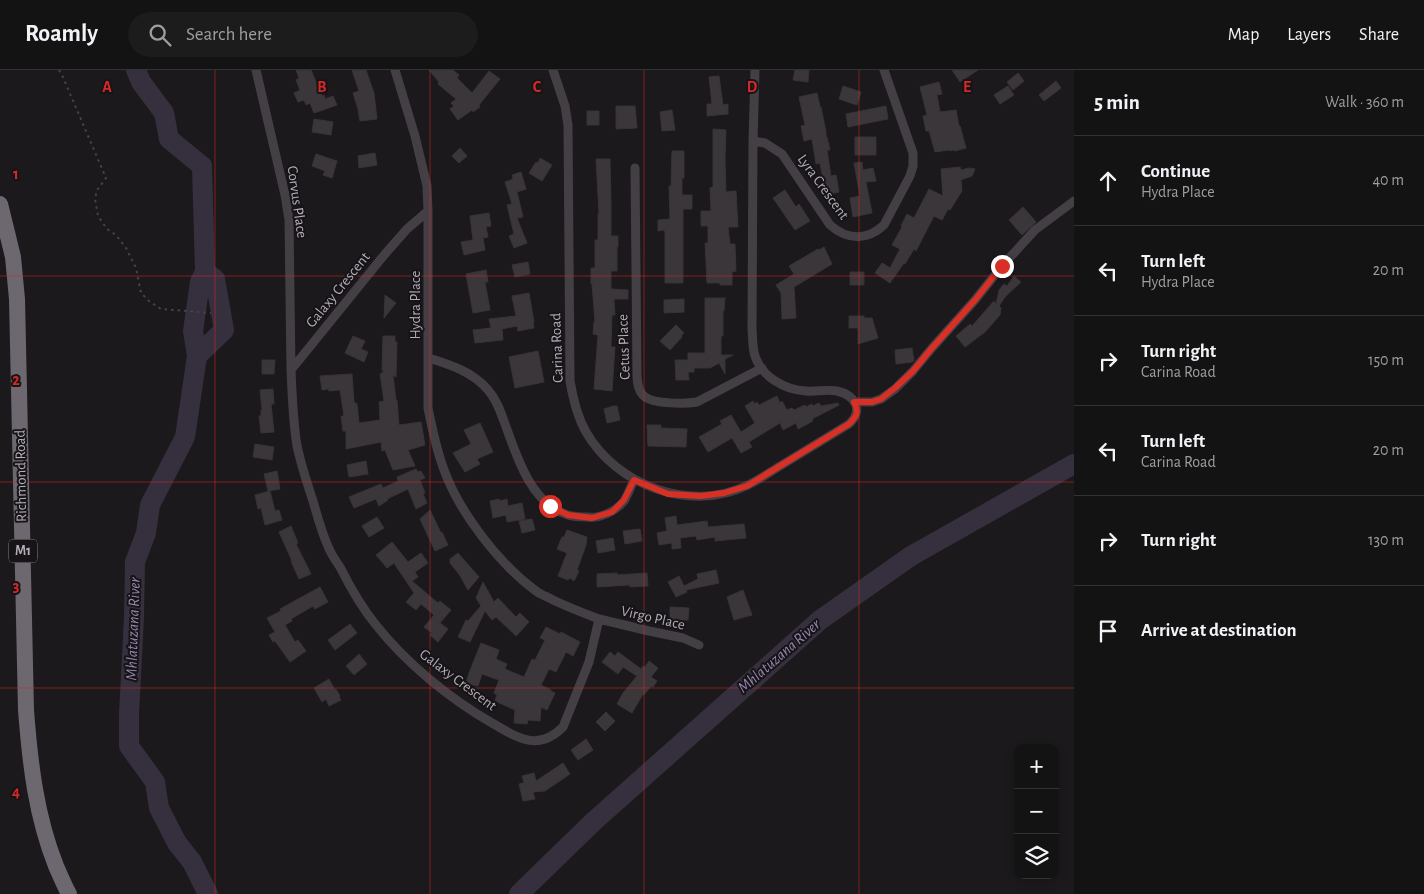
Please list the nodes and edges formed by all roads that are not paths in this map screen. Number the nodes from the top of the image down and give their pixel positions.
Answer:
1 (256, 70) edge
2 (395, 70) edge
3 (553, 70) edge
4 (755, 70) edge
5 (884, 70) edge
6 (753, 141) junction
7 (635, 168) dead end
8 (1074, 201) edge
9 (0, 204) edge
10 (428, 211) junction
11 (429, 358) junction
12 (762, 368) junction
13 (291, 370) junction
14 (854, 402) junction
15 (634, 480) junction
16 (599, 620) junction
17 (699, 645) dead end
18 (69, 894) edge

1 - 13 street, Corvus Place
2 - 10 street, Hydra Place
3 - 15 street, Carina Road
4 - 6 street
5 - 6 street, Lyra Crescent
6 - 12 street
7 - 12 street, Cetus Place
8 - 14 street
9 - 18 highway, Richmond Road / M1
10 - 11 street, Hydra Place
10 - 13 street, Galaxy Crescent
11 - 15 street, Hydra Place
11 - 16 street
12 - 14 street
13 - 16 street, Galaxy Crescent
14 - 15 street, Carina Road
16 - 17 street, Virgo Place

